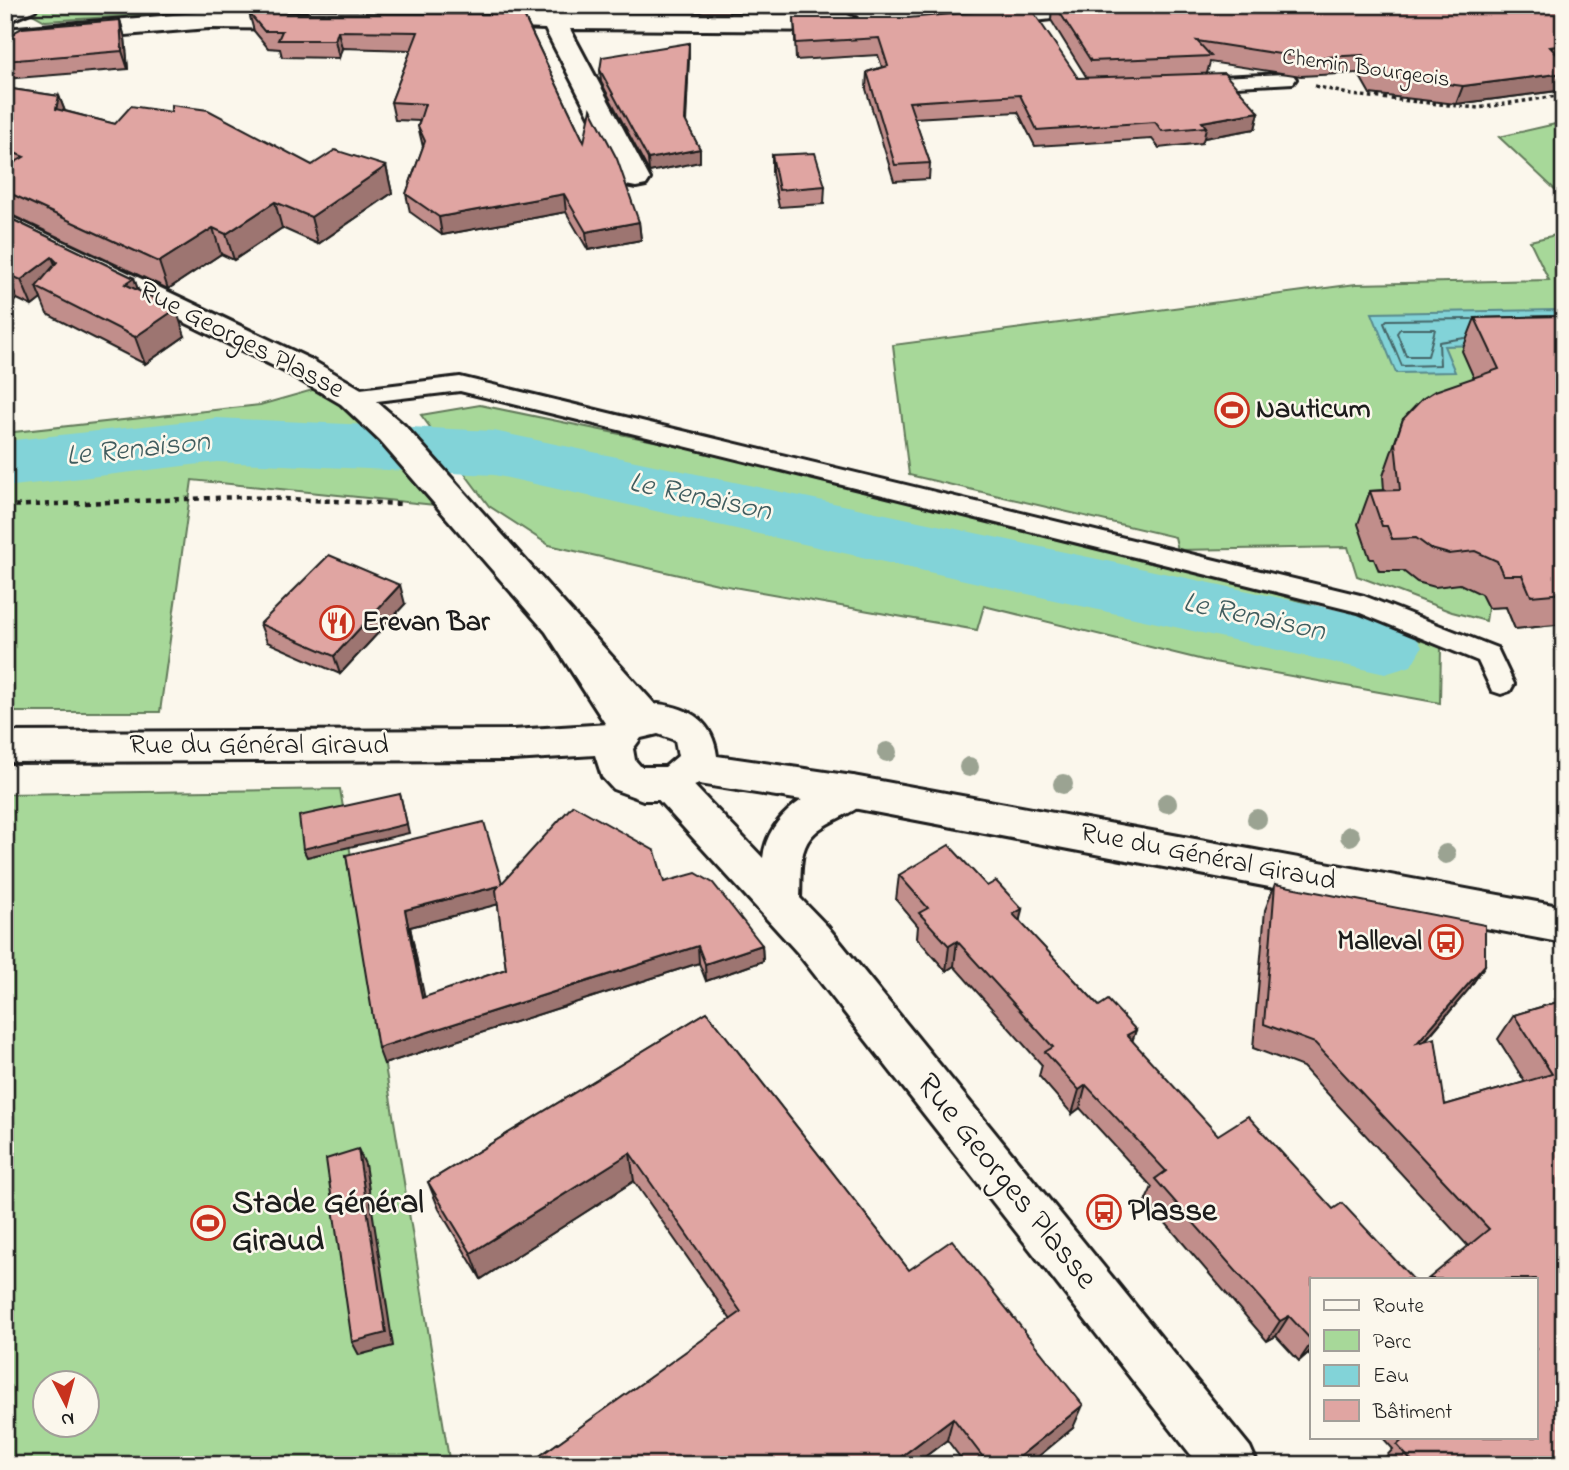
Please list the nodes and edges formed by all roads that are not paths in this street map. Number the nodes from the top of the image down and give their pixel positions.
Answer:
1 (26, 5) edge
2 (1110, 5) edge
3 (209, 13) edge
4 (616, 13) edge
5 (1034, 13) junction
6 (334, 21) edge
7 (446, 21) edge
8 (557, 21) junction
9 (966, 21) edge
10 (865, 24) edge
11 (6, 27) edge
12 (1048, 35) edge
13 (1287, 79) road end
14 (1178, 84) edge
15 (636, 179) dead end
16 (5, 223) edge
17 (352, 397) junction
18 (1501, 684) dead end
19 (626, 737) junction
20 (5, 747) edge
21 (684, 766) junction
22 (853, 792) junction
23 (779, 901) junction
24 (1564, 925) edge
25 (1232, 1465) edge

1 - 11 street
2 - 5 street
3 - 6 street
3 - 11 street
4 - 8 street
4 - 10 street
5 - 9 street
5 - 12 lane
7 - 8 street
8 - 15 street
13 - 14 lane, Chemin Bourgeois
16 - 17 street, Rue Georges Plasse
17 - 18 lane
17 - 19 street, Rue Georges Plasse
19 - 20 street, Rue du Général Giraud
19 - 21 street, Rue du Général Giraud
19 - 21 street, Rue du Général Giraud
21 - 22 street, Rue du Général Giraud
21 - 23 street, Rue Georges Plasse
22 - 23 street
22 - 24 street, Rue du Général Giraud
23 - 25 street, Rue Georges Plasse

